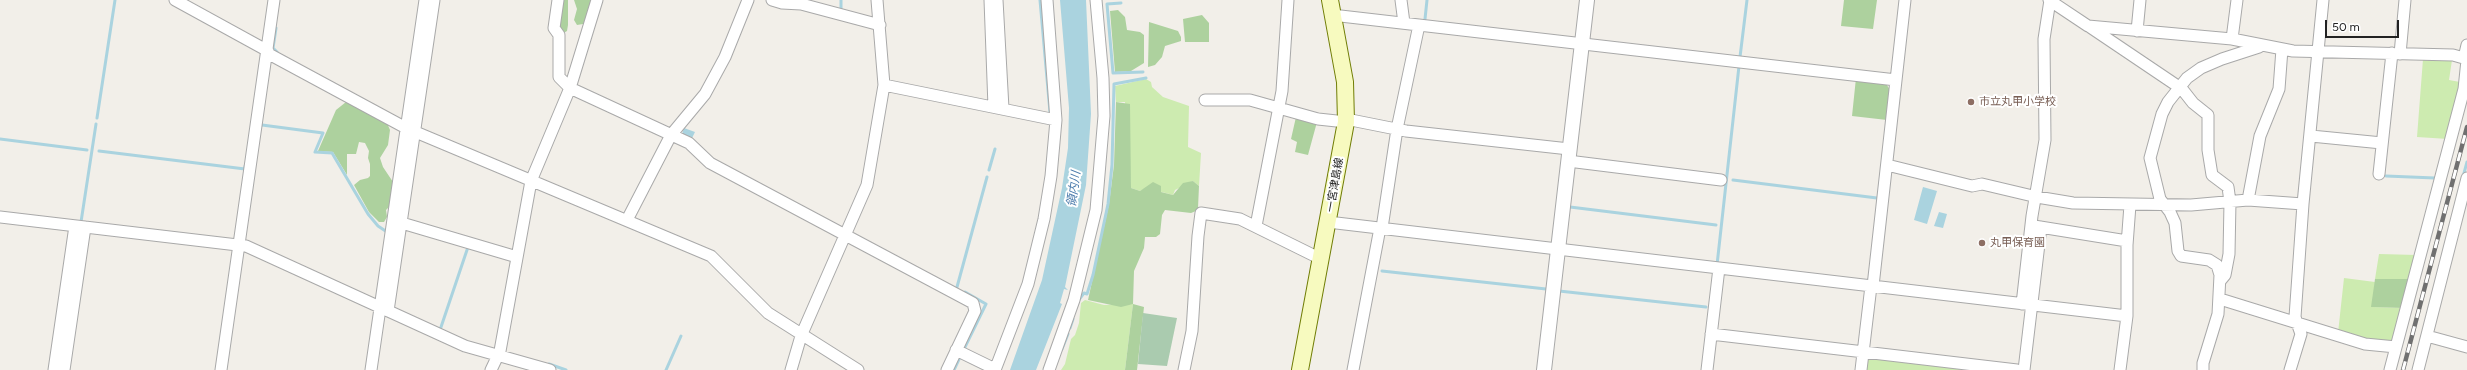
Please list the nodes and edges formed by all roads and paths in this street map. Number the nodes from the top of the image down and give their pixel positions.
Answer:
1 (175, 0) edge
2 (274, 0) edge
3 (425, 0) edge
4 (434, 0) edge
5 (558, 0) edge
6 (597, 0) edge
7 (748, 0) edge
8 (772, 0) edge
9 (878, 0) edge
10 (990, 0) edge
11 (997, 0) edge
12 (1047, 0) edge
13 (1096, 0) edge
14 (1288, 0) edge
15 (1401, 0) edge
16 (1587, 0) edge
17 (1905, 0) edge
18 (2050, 0) edge
19 (2068, 0) edge
20 (2140, 0) edge
21 (2237, 0) edge
22 (2323, 0) edge
23 (2405, 0) edge
24 (1331, 8) edge
25 (2066, 12) junction
26 (1404, 23) junction
27 (880, 25) junction
28 (1419, 25) junction
29 (2088, 26) junction
30 (2137, 31) junction
31 (2232, 39) junction
32 (1582, 43) junction
33 (2467, 45) edge
34 (2263, 47) junction
35 (2282, 49) junction
36 (2320, 51) junction
37 (268, 52) junction
38 (2396, 53) junction
39 (2466, 59) edge
40 (1896, 80) junction
41 (884, 85) junction
42 (2179, 87) junction
43 (570, 88) junction
44 (1206, 100) dead end
45 (998, 108) junction
46 (1279, 109) junction
47 (1056, 120) junction
48 (1346, 120) junction
49 (1397, 129) junction
50 (410, 130) junction
51 (671, 135) junction
52 (2311, 136) junction
53 (2382, 143) junction
54 (1569, 155) junction
55 (1887, 165) junction
56 (2379, 174) dead end
57 (2467, 178) edge
58 (1721, 180) dead end
59 (531, 181) junction
60 (2037, 197) junction
61 (2248, 200) junction
62 (2464, 201) edge
63 (2230, 202) junction
64 (2303, 204) junction
65 (2130, 205) junction
66 (2164, 205) junction
67 (0, 217) edge
68 (626, 220) junction
69 (397, 222) junction
70 (1328, 222) junction
71 (1256, 226) junction
72 (2036, 226) junction
73 (80, 227) junction
74 (1381, 228) junction
75 (845, 233) junction
76 (2127, 241) junction
77 (239, 245) junction
78 (1558, 249) junction
79 (517, 257) junction
80 (1321, 259) junction
81 (1719, 268) junction
82 (2220, 282) junction
83 (1872, 286) junction
84 (2220, 298) junction
85 (2027, 305) junction
86 (384, 309) junction
87 (2127, 316) junction
88 (2297, 323) junction
89 (1711, 334) junction
90 (801, 336) junction
91 (2427, 336) junction
92 (2396, 347) junction
93 (2467, 347) edge
94 (956, 350) junction
95 (1863, 352) junction
96 (497, 357) junction
97 (995, 369) edge
98 (54, 370) edge
99 (64, 370) edge
100 (221, 370) edge
101 (371, 370) edge
102 (491, 370) edge
103 (550, 370) edge
104 (791, 370) edge
105 (858, 370) edge
106 (947, 370) edge
107 (1049, 370) edge
108 (1184, 370) edge
109 (1300, 370) edge
110 (1353, 370) edge
111 (1544, 370) edge
112 (1707, 370) edge
113 (1861, 370) edge
114 (2017, 370) edge
115 (2024, 370) edge
116 (2120, 370) edge
117 (2203, 370) edge
118 (2290, 370) edge
119 (2390, 370) edge
120 (2418, 370) edge

1 - 37 street
2 - 37 street
3 - 50 street
4 - 50 street
5 - 43 street
6 - 43 street
7 - 51 street
8 - 27 street
9 - 27 street
10 - 45 street
11 - 45 street
12 - 47 street
13 - 107 street
14 - 46 street
15 - 26 street
16 - 32 street
17 - 40 street
18 - 25 street
18 - 60 street
19 - 25 street
20 - 30 street
21 - 31 street
22 - 36 street
23 - 38 street
24 - 26 street
24 - 48 main road, 一宮津島線
25 - 29 street
26 - 28 street
27 - 41 street
28 - 32 street
28 - 49 street
29 - 30 street
29 - 42 street
30 - 31 street
31 - 34 street
32 - 40 street
32 - 54 street
33 - 39 street
34 - 35 street
34 - 42 street
35 - 36 street
35 - 61 street
36 - 38 street
36 - 52 street
37 - 50 street
37 - 77 street
38 - 39 street
38 - 53 street
39 - 92 street
40 - 55 street
41 - 45 street
41 - 75 street
42 - 63 street
42 - 66 street
43 - 51 street
43 - 59 street
44 - 46 street
45 - 47 street
46 - 48 street
46 - 71 street
47 - 97 street
48 - 49 street
48 - 70 main road, 一宮津島線
49 - 54 street
49 - 74 street
50 - 59 street
50 - 69 street
51 - 68 street
51 - 75 street
52 - 53 street
52 - 64 street
53 - 56 street
54 - 58 street
54 - 78 street
55 - 60 street
55 - 83 street
57 - 62 street
59 - 68 street
59 - 79 street
60 - 65 street
60 - 72 street
61 - 63 street
61 - 64 street
62 - 91 street
63 - 66 street
63 - 82 street
64 - 88 street
65 - 66 street
65 - 76 street
66 - 82 street
67 - 73 street
68 - 90 street
69 - 79 street
69 - 86 street
70 - 74 street
70 - 80 main road, 一宮津島線
71 - 80 street
71 - 108 street
72 - 76 street
72 - 85 street
73 - 77 street
73 - 98 street
73 - 99 street
74 - 78 street
74 - 110 street
75 - 90 street
75 - 94 street
76 - 87 street
77 - 86 street
77 - 100 street
78 - 81 street
78 - 111 street
79 - 96 street
80 - 109 main road, 一宮津島線
81 - 83 street
81 - 89 street
82 - 84 street
83 - 85 street
83 - 95 street
84 - 88 street
84 - 117 street
85 - 87 street
85 - 115 street
86 - 96 street
86 - 101 street
87 - 116 street
88 - 92 street
88 - 118 street
89 - 95 street
89 - 112 street
90 - 104 street
90 - 105 street
91 - 93 street
91 - 120 street
92 - 119 street
94 - 97 street
94 - 106 street
95 - 113 street
95 - 114 street
96 - 102 street
96 - 103 street

